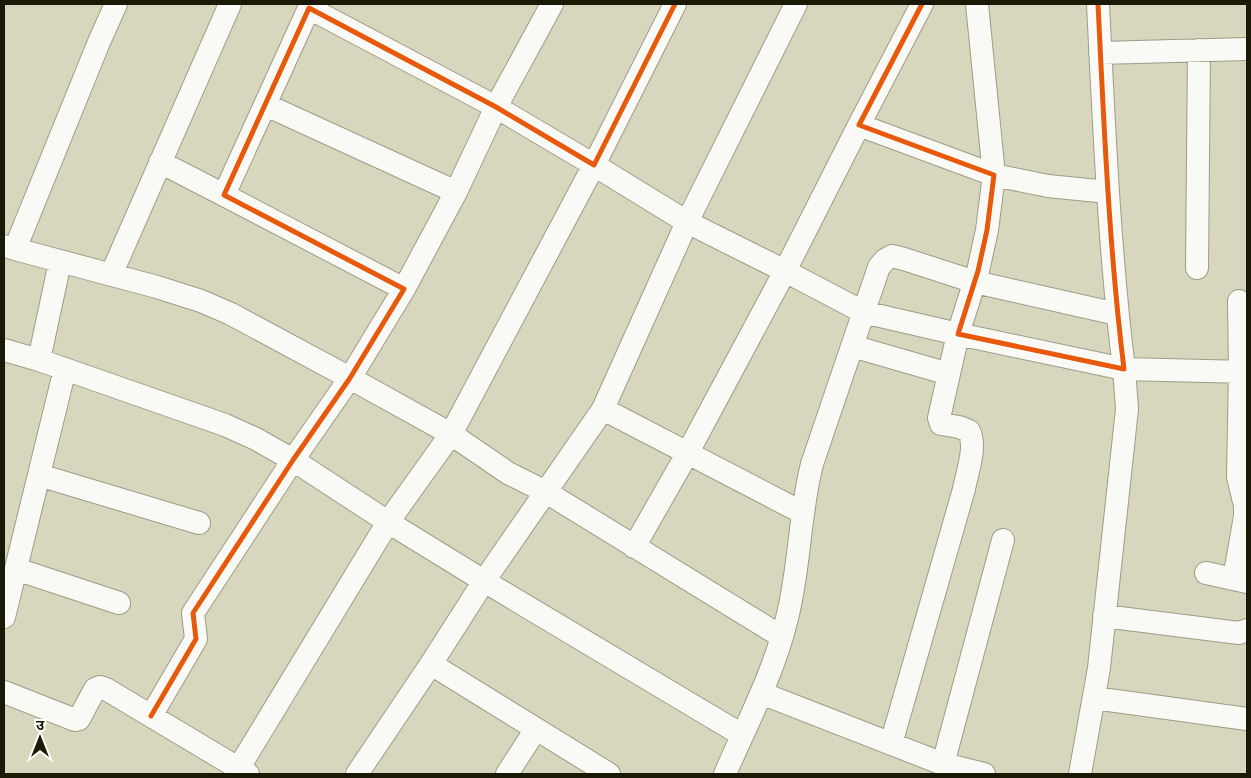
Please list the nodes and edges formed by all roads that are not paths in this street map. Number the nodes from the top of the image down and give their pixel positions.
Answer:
1 (116, 4) edge
2 (230, 4) edge
3 (552, 4) edge
4 (675, 4) edge
5 (796, 4) edge
6 (922, 4) edge
7 (977, 4) edge
8 (1098, 4) edge
9 (305, 6) edge
10 (1247, 49) edge
11 (1200, 50) junction
12 (1100, 53) junction
13 (266, 105) junction
14 (496, 107) junction
15 (858, 125) junction
16 (160, 162) junction
17 (594, 165) junction
18 (994, 175) junction
19 (456, 192) junction
20 (1108, 192) junction
21 (224, 195) junction
22 (686, 222) junction
23 (9, 247) edge
24 (60, 262) junction
25 (1197, 268) dead end
26 (784, 271) junction
27 (110, 275) junction
28 (975, 282) junction
29 (404, 289) junction
30 (1239, 301) dead end
31 (863, 312) junction
32 (1117, 314) junction
33 (958, 334) junction
34 (852, 346) junction
35 (4, 350) edge
36 (39, 360) junction
37 (65, 369) junction
38 (1124, 369) junction
39 (1243, 372) edge
40 (949, 374) junction
41 (350, 378) junction
42 (603, 409) junction
43 (451, 434) junction
44 (687, 454) junction
45 (293, 460) junction
46 (39, 475) junction
47 (546, 492) junction
48 (802, 513) junction
49 (388, 522) junction
50 (199, 523) dead end
51 (1003, 540) dead end
52 (634, 546) junction
53 (16, 569) junction
54 (1206, 573) dead end
55 (1241, 580) edge
56 (484, 581) junction
57 (119, 603) dead end
58 (4, 616) edge
59 (1104, 616) junction
60 (1247, 630) edge
61 (782, 637) junction
62 (431, 664) junction
63 (4, 692) edge
64 (761, 693) junction
65 (1094, 698) junction
66 (151, 716) junction
67 (1247, 719) edge
68 (536, 729) junction
69 (742, 735) junction
70 (891, 744) junction
71 (942, 764) junction
72 (240, 772) edge
73 (729, 773) edge
74 (357, 774) edge
75 (507, 774) edge
76 (609, 774) edge
77 (984, 774) edge
78 (1080, 774) edge

1 - 23 street
2 - 16 street
3 - 14 street
4 - 17 street
5 - 22 street
6 - 15 street
7 - 18 street
8 - 12 street
9 - 13 street
9 - 14 street
10 - 11 street
11 - 12 street
11 - 25 street
12 - 20 street
13 - 19 street
13 - 21 street
14 - 17 street
14 - 19 street
15 - 18 street
15 - 26 street
16 - 21 street
16 - 27 street
17 - 22 street
17 - 43 street
18 - 20 street
18 - 28 street
19 - 29 street
20 - 32 street
21 - 29 street
22 - 26 street
22 - 42 street
23 - 24 street
24 - 27 street
24 - 36 street
26 - 31 street
26 - 44 street
27 - 41 street
28 - 31 street
28 - 32 street
28 - 33 street
29 - 41 street
30 - 39 street
31 - 33 street
31 - 34 street
32 - 38 street
33 - 38 street
33 - 40 street
34 - 40 street
34 - 48 street
35 - 36 street
36 - 37 street
37 - 45 street
37 - 46 street
38 - 39 street
38 - 59 street
39 - 55 street
40 - 70 street
41 - 43 street
41 - 45 street
42 - 44 street
42 - 47 street
43 - 47 street
43 - 49 street
44 - 48 street
44 - 52 street
45 - 49 street
45 - 66 street
46 - 50 street
46 - 53 street
47 - 52 street
47 - 56 street
48 - 61 street
49 - 56 street
49 - 72 street
51 - 71 street
52 - 61 street
53 - 57 street
53 - 58 street
54 - 55 street
56 - 62 street
56 - 69 street
59 - 60 street
59 - 65 street
61 - 64 street
62 - 68 street
62 - 74 street
63 - 66 street
64 - 69 street
64 - 70 street
65 - 67 street
65 - 78 street
66 - 72 street
68 - 75 street
68 - 76 street
69 - 73 street
70 - 71 street
71 - 77 street

